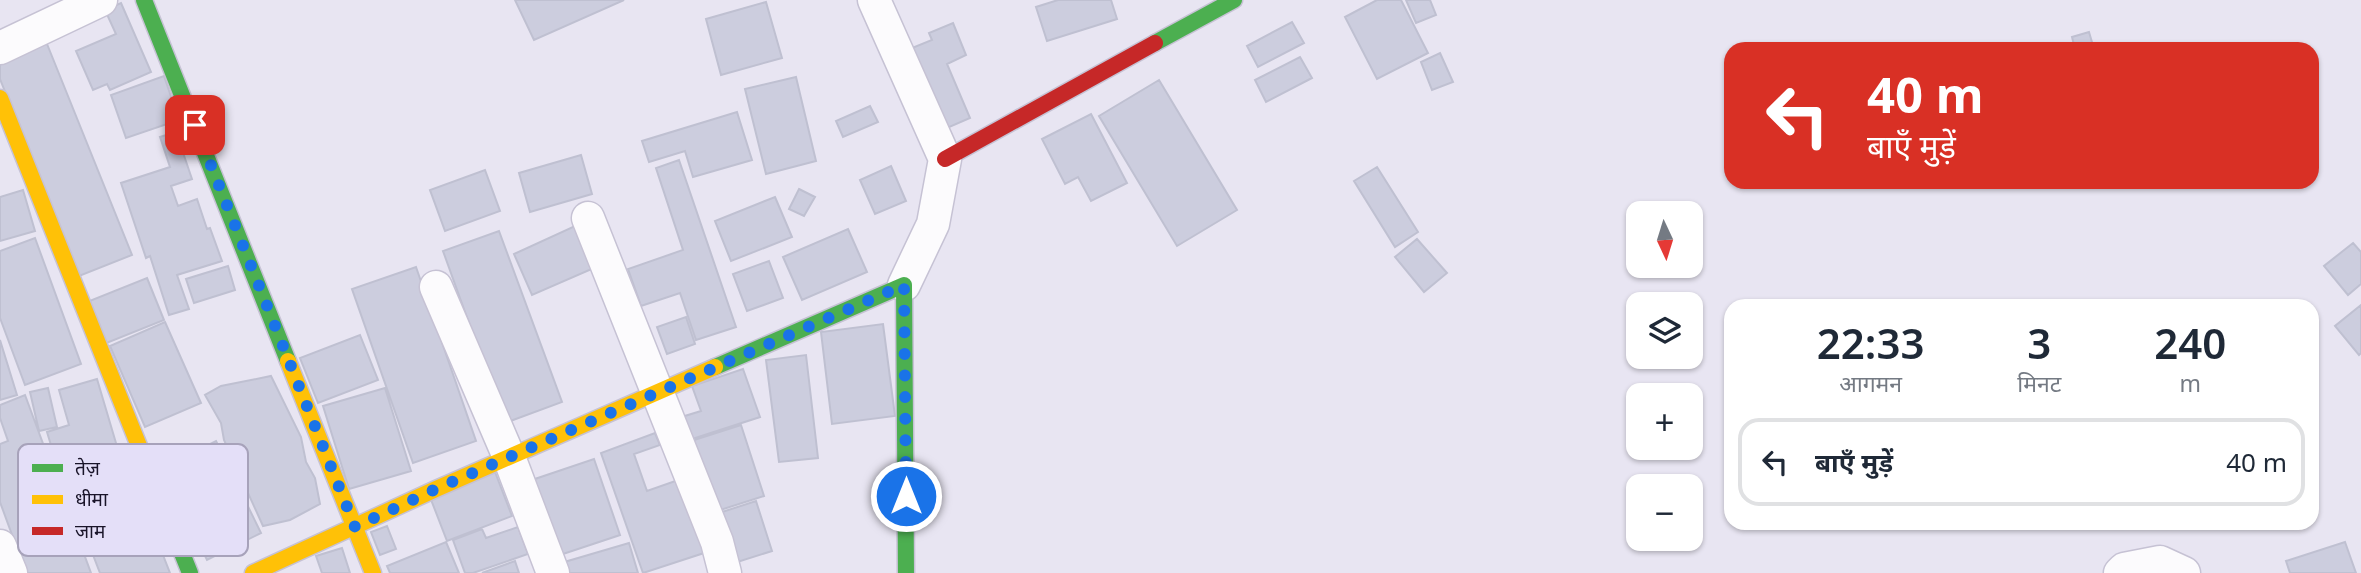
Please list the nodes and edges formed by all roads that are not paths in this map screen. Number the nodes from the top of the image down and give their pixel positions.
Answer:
1 (101, 0) edge
2 (144, 0) edge
3 (874, 0) edge
4 (1234, 0) edge
5 (0, 48) edge
6 (0, 98) edge
7 (945, 159) junction
8 (588, 218) dead end
9 (904, 285) junction
10 (436, 287) dead end
11 (659, 393) junction
12 (138, 444) edge
13 (509, 457) junction
14 (355, 527) junction
15 (0, 546) edge
16 (183, 556) edge
17 (11, 573) edge
18 (190, 573) edge
19 (253, 573) edge
20 (373, 573) edge
21 (553, 573) edge
22 (725, 573) edge
23 (906, 573) edge
24 (2120, 573) edge
25 (2184, 573) edge

1 - 5 street
2 - 14 street
3 - 7 street
4 - 7 street
6 - 12 street
7 - 9 street
8 - 11 street
9 - 11 street
9 - 23 street
10 - 13 street
11 - 13 street
11 - 22 street
13 - 14 street
13 - 21 street
14 - 19 street
14 - 20 street
15 - 17 street
16 - 18 street
24 - 25 street

